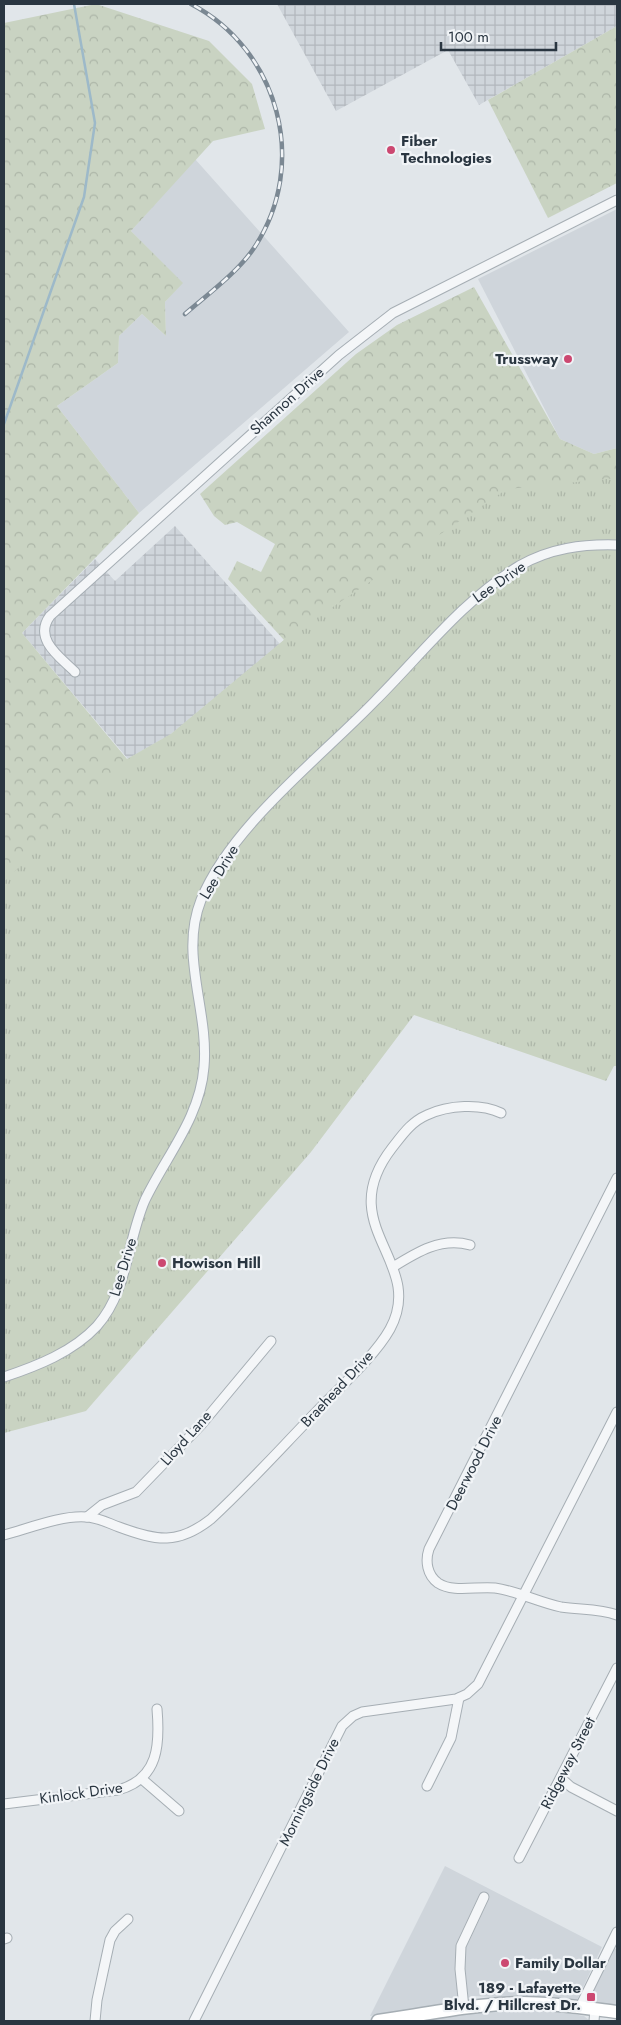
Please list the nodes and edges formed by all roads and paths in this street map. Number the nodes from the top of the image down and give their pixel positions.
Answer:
1 (617, 200) edge
2 (617, 545) edge
3 (75, 672) dead end
4 (501, 1113) dead end
5 (617, 1178) edge
6 (470, 1245) dead end
7 (393, 1267) junction
8 (270, 1341) dead end
9 (4, 1377) edge
10 (617, 1412) edge
11 (87, 1517) junction
12 (4, 1535) edge
13 (524, 1596) junction
14 (617, 1615) edge
15 (617, 1668) edge
16 (458, 1698) junction
17 (157, 1708) dead end
18 (142, 1779) junction
19 (562, 1779) junction
20 (427, 1786) dead end
21 (4, 1804) edge
22 (179, 1811) dead end
23 (617, 1811) edge
24 (519, 1858) dead end
25 (484, 1897) dead end
26 (128, 1919) dead end
27 (617, 1932) edge
28 (580, 2007) junction
29 (464, 2008) junction
30 (617, 2012) edge
31 (594, 2015) edge
32 (95, 2021) edge
33 (194, 2021) edge
34 (378, 2021) edge

1 - 3 street, Shannon Drive
2 - 9 street, Lee Drive
4 - 7 street, Braehead Drive
5 - 13 street, Deerwood Drive
6 - 7 street
7 - 11 street, Braehead Drive
8 - 11 street, Lloyd Lane
10 - 13 street, Morningside Drive
11 - 12 street, Braehead Drive
13 - 14 street, Deerwood Drive
13 - 16 street, Morningside Drive
15 - 19 street, Ridgeway Street
16 - 20 street
16 - 33 street, Morningside Drive
17 - 18 street, Kinlock Drive
18 - 21 street, Kinlock Drive
18 - 22 street
19 - 23 street
19 - 24 street, Ridgeway Street
25 - 29 street
26 - 32 street
27 - 28 street
28 - 29 main road
28 - 31 main road
29 - 34 main road
30 - 31 main road

